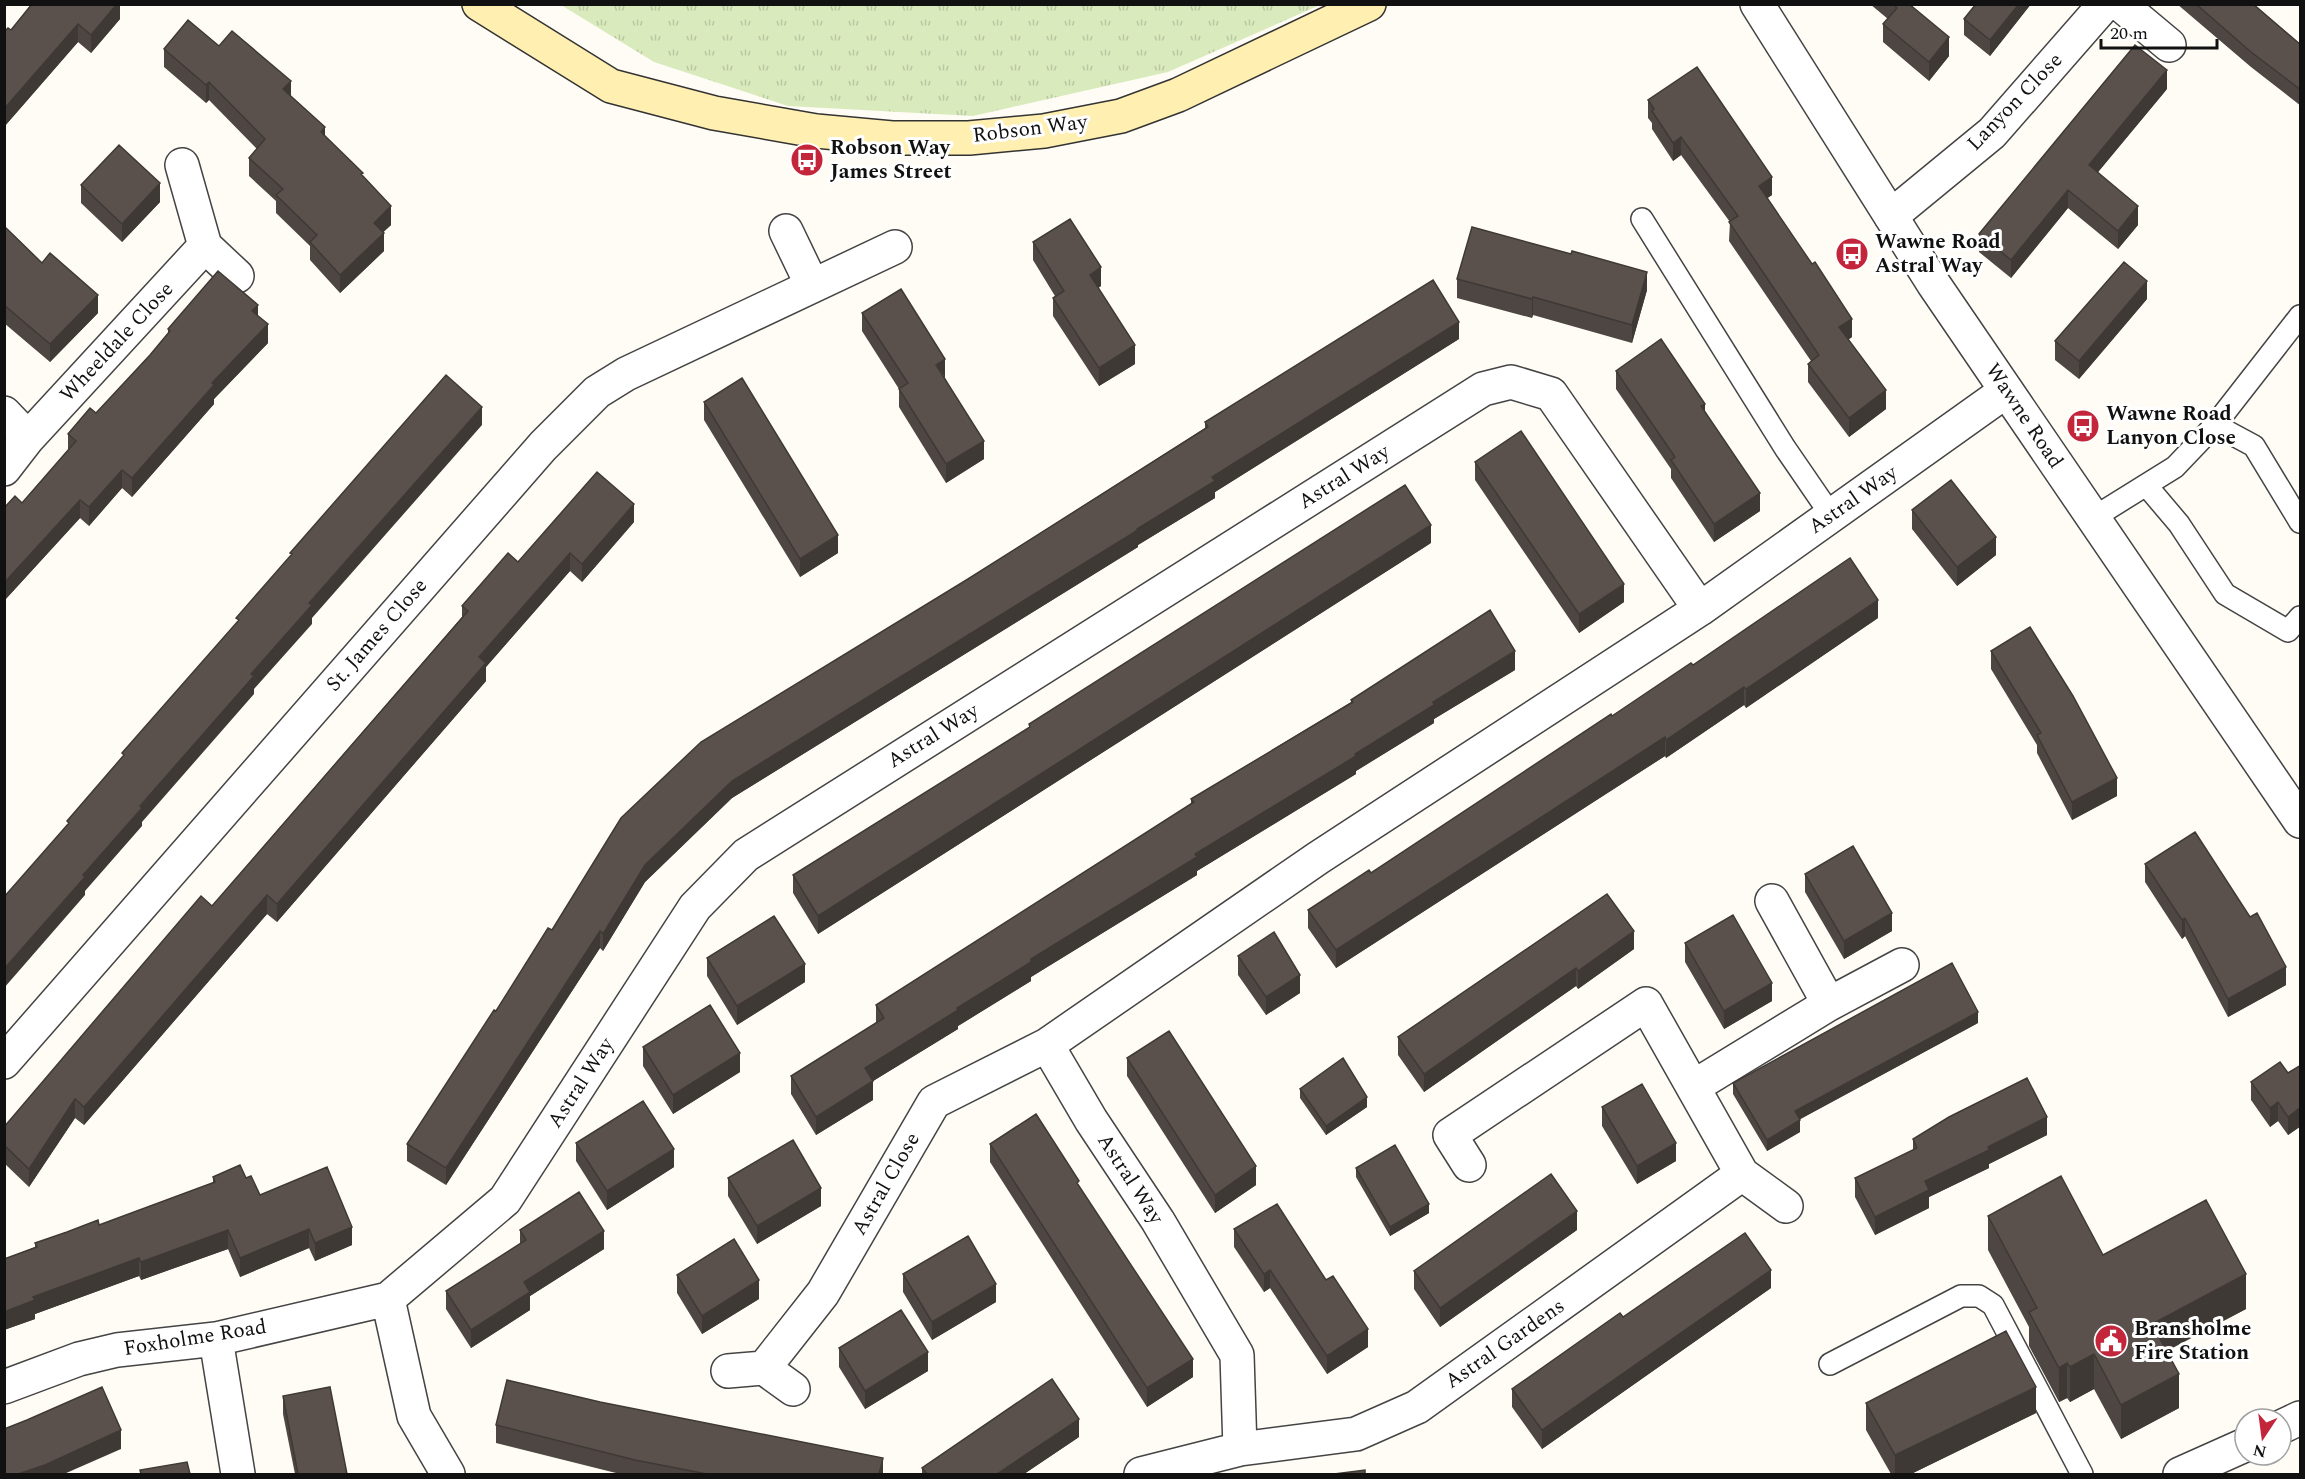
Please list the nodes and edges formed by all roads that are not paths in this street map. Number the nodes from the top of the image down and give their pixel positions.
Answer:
1 (478, 4) edge
2 (1369, 4) edge
3 (1757, 4) edge
4 (2105, 4) edge
5 (2120, 4) edge
6 (2169, 45) dead end
7 (182, 165) dead end
8 (1891, 216) junction
9 (1642, 219) dead end
10 (786, 231) dead end
11 (205, 246) junction
12 (895, 247) dead end
13 (237, 276) dead end
14 (812, 285) junction
15 (2301, 316) edge
16 (2006, 391) junction
17 (4, 413) edge
18 (2215, 425) junction
19 (28, 438) junction
20 (4, 469) edge
21 (2146, 485) junction
22 (1831, 515) junction
23 (2093, 518) junction
24 (2301, 522) edge
25 (1700, 609) junction
26 (2301, 617) edge
27 (2301, 821) edge
28 (1772, 901) dead end
29 (1902, 965) dead end
30 (1829, 1004) junction
31 (1047, 1045) junction
32 (4, 1062) edge
33 (1693, 1087) junction
34 (1469, 1165) dead end
35 (1742, 1174) junction
36 (1786, 1206) dead end
37 (388, 1299) junction
38 (216, 1339) junction
39 (1830, 1364) dead end
40 (764, 1368) junction
41 (728, 1371) dead end
42 (4, 1387) edge
43 (793, 1389) dead end
44 (1240, 1449) junction
45 (2233, 1450) edge
46 (238, 1474) edge
47 (447, 1474) edge
48 (1141, 1474) edge
49 (2082, 1474) edge
50 (2180, 1474) edge

1 - 2 main road, Robson Way
3 - 8 street, Wawne Road
4 - 8 street, Lanyon Close
5 - 6 street
7 - 11 street
8 - 16 street, Wawne Road
9 - 22 lane
10 - 14 street
11 - 13 street
11 - 19 street, Wheeldale Close
12 - 14 street, St. James Close
14 - 32 street, St. James Close
15 - 18 lane
16 - 22 street, Astral Way
16 - 23 street, Wawne Road
17 - 19 street
18 - 21 lane
18 - 24 lane
19 - 20 street, Wheeldale Close
21 - 23 lane
21 - 26 lane
22 - 25 street, Astral Way
23 - 27 street, Wawne Road
25 - 31 street, Astral Way
25 - 37 street, Astral Way
28 - 30 street
29 - 30 street
30 - 33 street
31 - 40 street, Astral Close
31 - 44 street, Astral Way
33 - 34 street
33 - 35 street
35 - 36 street
35 - 44 street, Astral Gardens
37 - 38 street, Foxholme Road
37 - 47 street
38 - 42 street, Foxholme Road
38 - 46 street
39 - 49 lane
40 - 41 street
40 - 43 street
44 - 48 street
45 - 50 street

